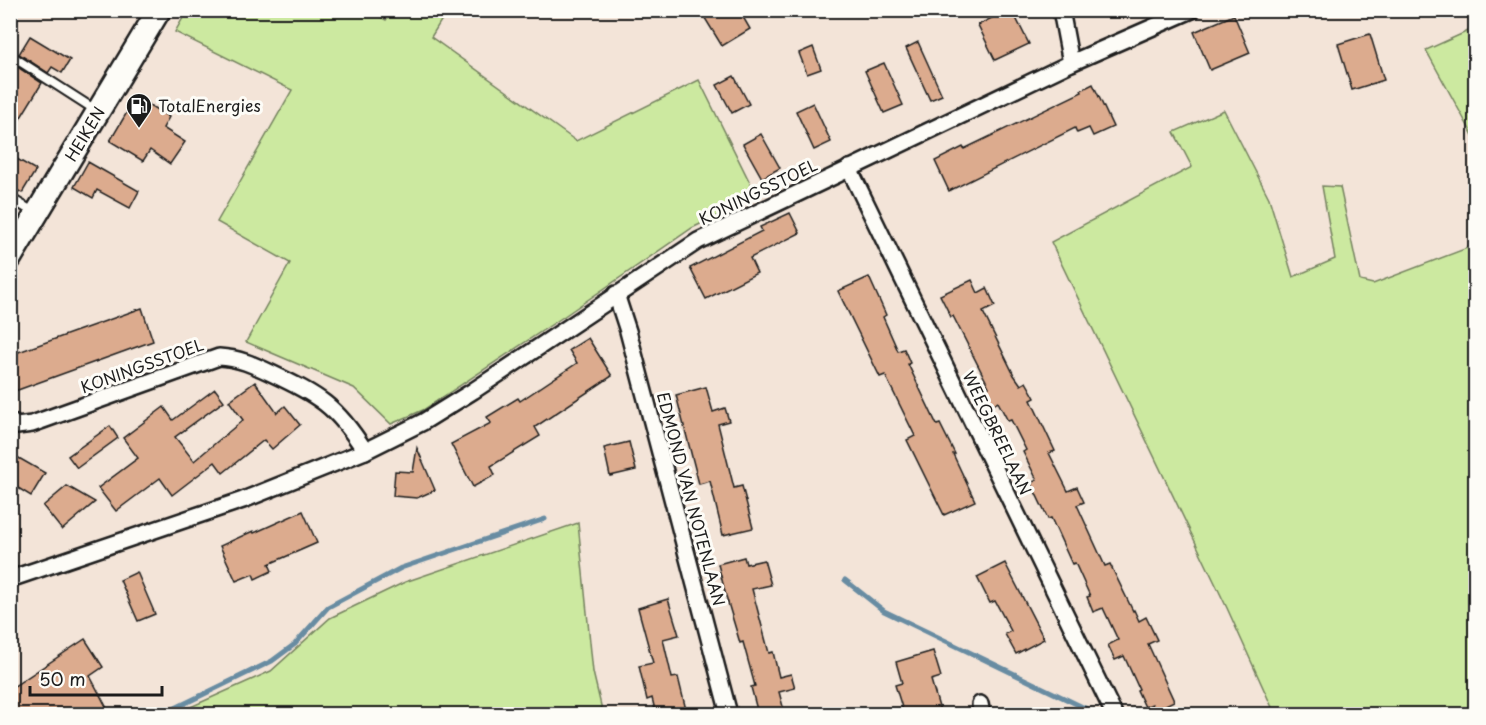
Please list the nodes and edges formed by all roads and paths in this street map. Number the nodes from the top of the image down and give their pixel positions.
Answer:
1 (159, 10) edge
2 (1061, 10) edge
3 (1192, 10) edge
4 (10, 55) edge
5 (1071, 63) junction
6 (98, 112) junction
7 (849, 168) junction
8 (10, 198) edge
9 (37, 214) junction
10 (10, 258) edge
11 (616, 294) junction
12 (10, 421) edge
13 (365, 451) junction
14 (10, 579) edge
15 (729, 714) edge
16 (1113, 714) edge

1 - 6 main road, HEIKEN
2 - 5 street
3 - 5 street, KONINGSSTOEL
4 - 6 lane
5 - 7 street, KONINGSSTOEL
6 - 9 main road, HEIKEN
7 - 11 street, KONINGSSTOEL
7 - 16 street, WEEGBREELAAN
8 - 9 lane
9 - 10 main road, HEIKEN
11 - 13 street, KONINGSSTOEL
11 - 15 street, EDMOND VAN NOTENLAAN
12 - 13 street, KONINGSSTOEL
13 - 14 street, KONINGSSTOEL

